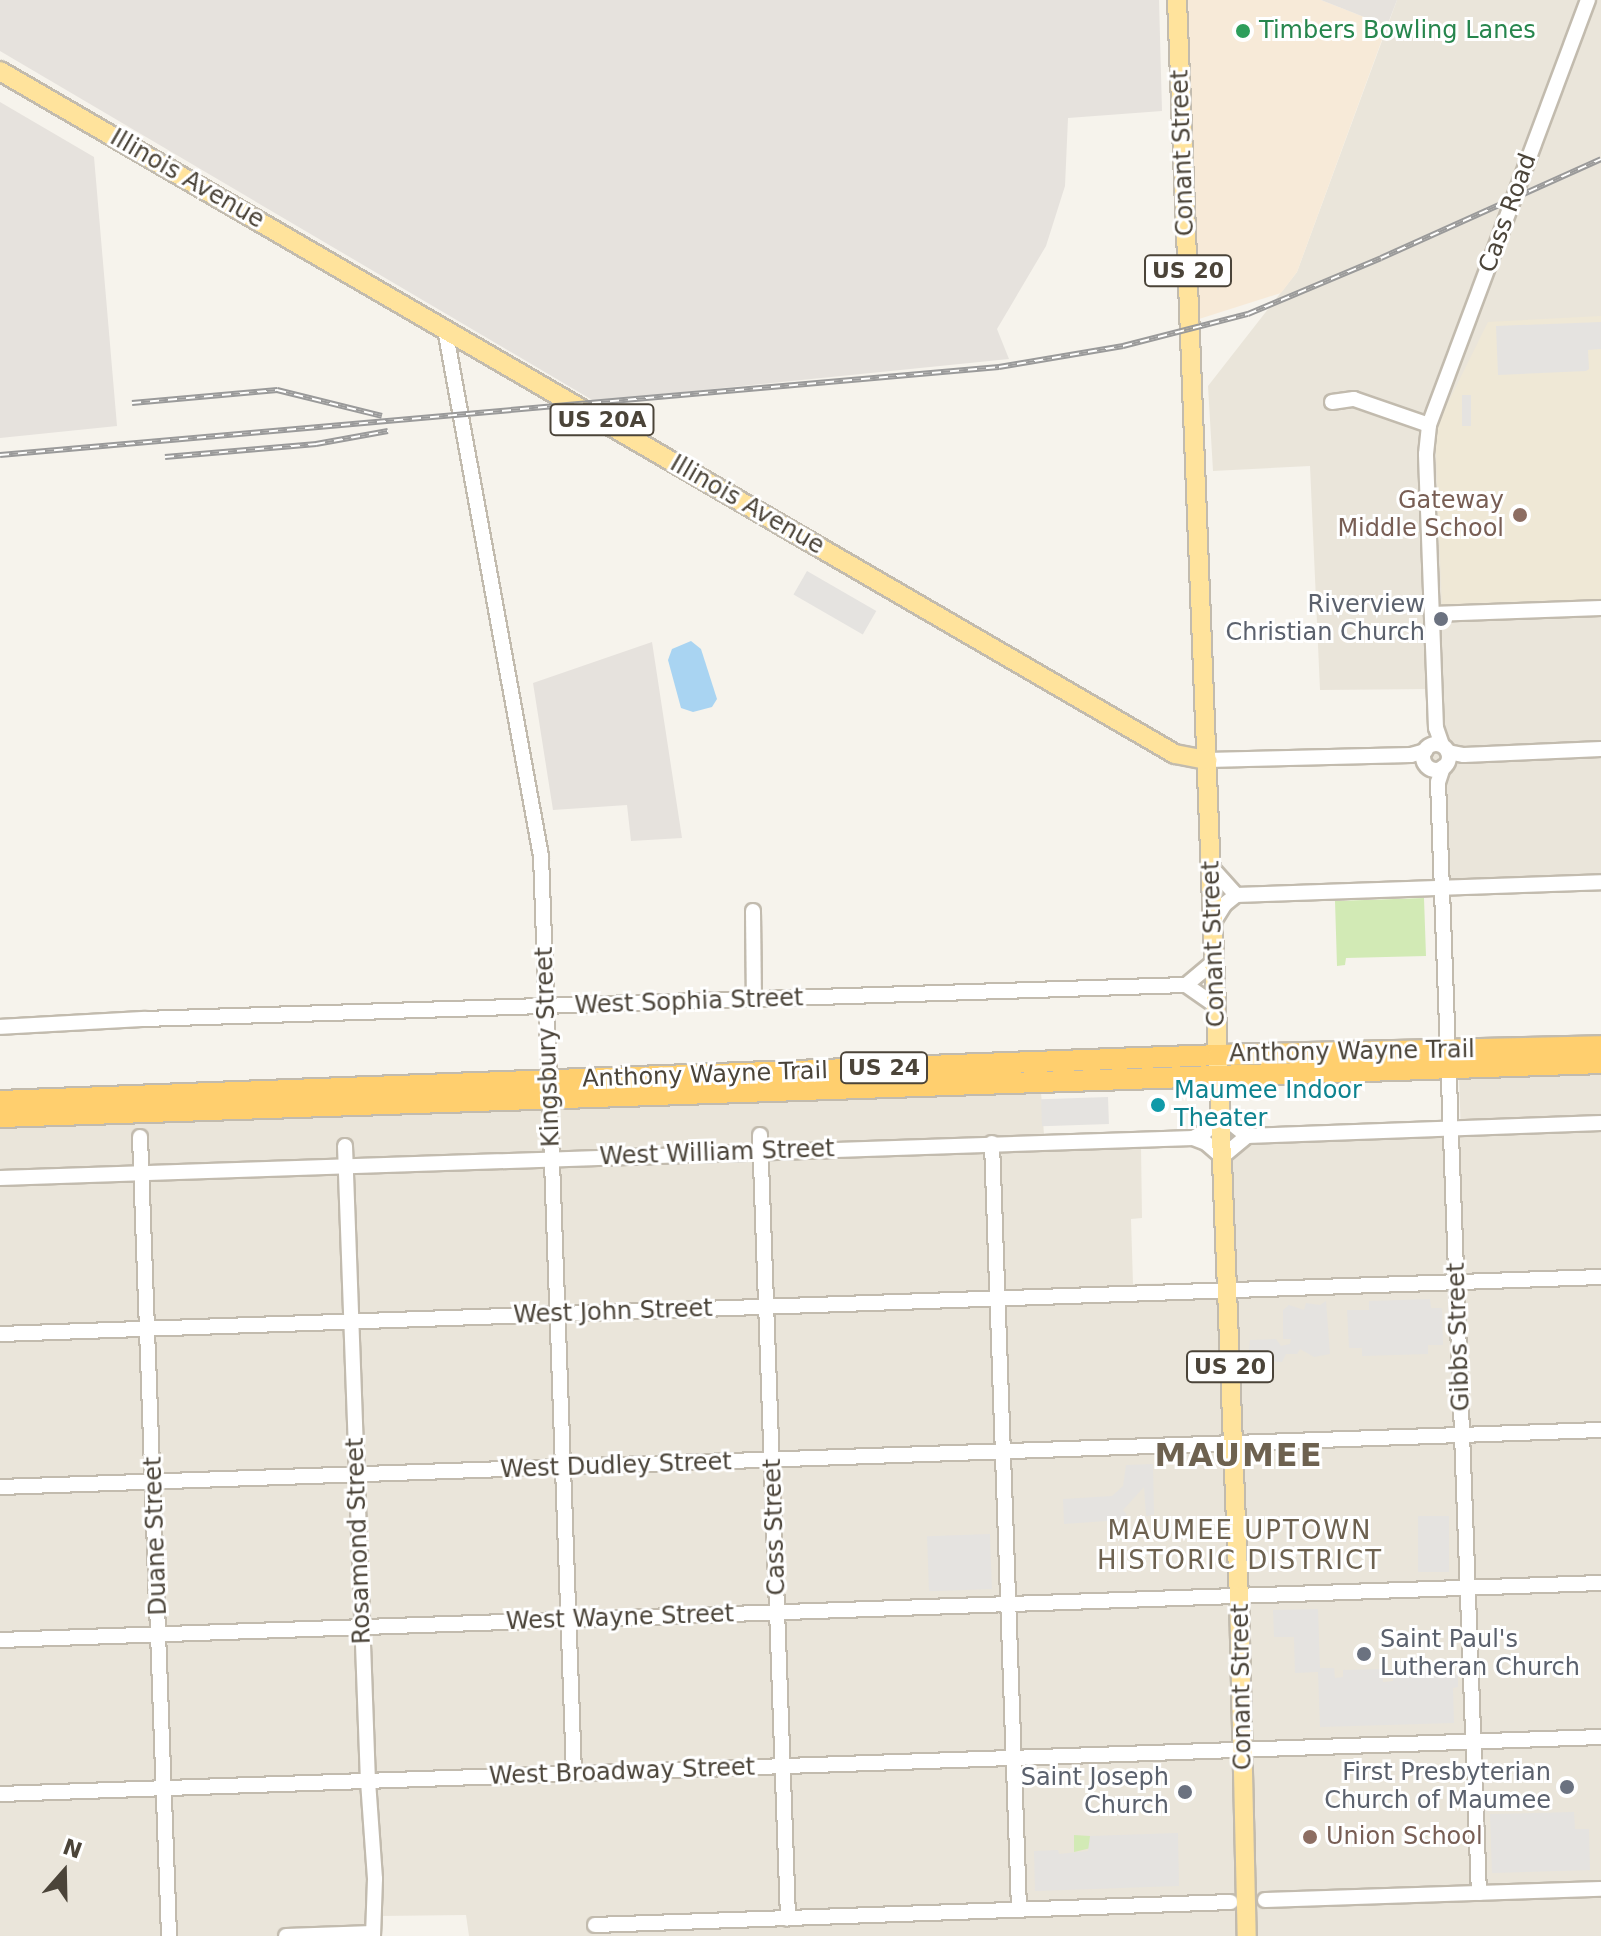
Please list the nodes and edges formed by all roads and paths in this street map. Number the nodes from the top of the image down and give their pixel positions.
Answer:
1 (1177, 0) edge
2 (1588, 0) edge
3 (0, 71) edge
4 (445, 329) junction
5 (1332, 402) dead end
6 (1429, 425) junction
7 (1601, 608) edge
8 (1432, 614) junction
9 (1601, 749) edge
10 (1434, 759) junction
11 (1207, 760) junction
12 (1211, 867) junction
13 (1601, 882) edge
14 (1443, 887) junction
15 (1236, 895) junction
16 (753, 911) dead end
17 (1213, 923) junction
18 (1215, 961) junction
19 (1186, 985) junction
20 (754, 1000) junction
21 (546, 1006) junction
22 (1217, 1007) junction
23 (0, 1027) edge
24 (1601, 1046) edge
25 (1449, 1059) junction
26 (1601, 1063) edge
27 (1219, 1065) junction
28 (549, 1089) junction
29 (0, 1101) edge
30 (1220, 1114) junction
31 (0, 1117) edge
32 (1601, 1123) edge
33 (1451, 1129) junction
34 (760, 1135) dead end
35 (1247, 1136) junction
36 (140, 1137) dead end
37 (1193, 1138) junction
38 (992, 1143) junction
39 (345, 1146) dead end
40 (761, 1152) junction
41 (1222, 1157) junction
42 (552, 1159) junction
43 (346, 1166) junction
44 (141, 1174) junction
45 (0, 1178) edge
46 (1601, 1277) edge
47 (1457, 1282) junction
48 (1227, 1290) junction
49 (997, 1298) junction
50 (767, 1306) junction
51 (558, 1314) junction
52 (352, 1321) junction
53 (149, 1328) junction
54 (0, 1334) edge
55 (1601, 1430) edge
56 (1463, 1435) junction
57 (1233, 1444) junction
58 (1002, 1451) junction
59 (772, 1461) junction
60 (563, 1468) junction
61 (357, 1474) junction
62 (154, 1481) junction
63 (0, 1487) edge
64 (1601, 1583) edge
65 (1468, 1588) junction
66 (1239, 1596) junction
67 (1007, 1604) junction
68 (777, 1612) junction
69 (568, 1620) junction
70 (363, 1627) junction
71 (160, 1634) junction
72 (0, 1640) edge
73 (1601, 1737) edge
74 (1474, 1741) junction
75 (1243, 1750) junction
76 (1013, 1757) junction
77 (783, 1766) junction
78 (574, 1773) junction
79 (368, 1781) junction
80 (164, 1789) junction
81 (0, 1794) edge
82 (1601, 1889) edge
83 (1479, 1893) junction
84 (1265, 1900) dead end
85 (1231, 1902) dead end
86 (1019, 1910) junction
87 (788, 1919) junction
88 (595, 1925) dead end
89 (373, 1934) edge
90 (169, 1936) edge
91 (286, 1936) edge
92 (1247, 1936) edge

1 - 11 main road, Conant Street / US 20
2 - 6 street, Cass Road
3 - 4 main road, Illinois Avenue / US 20A
4 - 11 main road, Illinois Avenue / US 20A
4 - 21 street, Kingsbury Street
5 - 6 street
6 - 8 street, Gibbs Street
7 - 8 street
8 - 10 street, Gibbs Street
9 - 10 street
10 - 11 street
10 - 14 street, Gibbs Street
11 - 12 main road, Conant Street / US 20
12 - 15 street
12 - 17 main road, Conant Street / US 20
13 - 14 street
14 - 15 street
14 - 25 street, Gibbs Street
15 - 17 street
16 - 20 street
17 - 18 main road, Conant Street / US 20
18 - 19 street
18 - 22 main road, Conant Street / US 20
19 - 20 street, West Sophia Street
19 - 22 street
20 - 21 street, West Sophia Street
21 - 23 street, West Sophia Street
21 - 28 street, Kingsbury Street
22 - 27 main road, Conant Street / US 20
24 - 25 highway, Anthony Wayne Trail / US 24
25 - 26 highway, Anthony Wayne Trail / US 24
25 - 27 highway, Anthony Wayne Trail / US 24
25 - 33 street, Gibbs Street
27 - 28 highway, Anthony Wayne Trail / US 24
27 - 30 main road, Conant Street / US 20
28 - 29 highway, Anthony Wayne Trail / US 24
28 - 31 highway, Anthony Wayne Trail / US 24
28 - 42 street, Kingsbury Street
30 - 35 street
30 - 37 street
30 - 41 main road, Conant Street / US 20
32 - 33 street
33 - 35 street
33 - 47 street, Gibbs Street
34 - 40 street, Cass Street
35 - 41 street
36 - 44 street, Duane Street
37 - 38 street, West William Street
37 - 41 street
38 - 40 street, West William Street
38 - 49 street
39 - 43 street, Rosamond Street
40 - 42 street, West William Street
40 - 50 street, Cass Street
41 - 48 main road, Conant Street / US 20
42 - 43 street, West William Street
42 - 51 street, Kingsbury Street
43 - 44 street, West William Street
43 - 52 street, Rosamond Street
44 - 45 street, West William Street
44 - 53 street, Duane Street
46 - 47 street, West John Street
47 - 48 street, West John Street
47 - 56 street, Gibbs Street
48 - 49 street, West John Street
48 - 57 main road, Conant Street / US 20
49 - 50 street, West John Street
49 - 58 street
50 - 51 street, West John Street
50 - 59 street, Cass Street
51 - 52 street, West John Street
51 - 60 street, Kingsbury Street
52 - 53 street, West John Street
52 - 61 street, Rosamond Street
53 - 54 street, West John Street
53 - 62 street, Duane Street
55 - 56 street, West Dudley Street
56 - 57 street, West Dudley Street
56 - 65 street, Gibbs Street
57 - 58 street, West Dudley Street
57 - 66 main road, Conant Street / US 20
58 - 59 street, West Dudley Street
58 - 67 street
59 - 60 street, West Dudley Street
59 - 68 street, Cass Street
60 - 61 street, West Dudley Street
60 - 69 street, Kingsbury Street
61 - 62 street, West Dudley Street
61 - 70 street, Rosamond Street
62 - 63 street, West Dudley Street
62 - 71 street, Duane Street
64 - 65 street, West Wayne Street
65 - 66 street, West Wayne Street
65 - 74 street, Gibbs Street
66 - 67 street, West Wayne Street
66 - 75 main road, Conant Street / US 20
67 - 68 street, West Wayne Street
67 - 76 street
68 - 69 street, West Wayne Street
68 - 77 street, Cass Street
69 - 70 street, West Wayne Street
69 - 78 street, Kingsbury Street
70 - 71 street, West Wayne Street
70 - 79 street, Rosamond Street
71 - 72 street, West Wayne Street
71 - 80 street, Duane Street
73 - 74 street, West Broadway Street
74 - 75 street, West Broadway Street
74 - 83 street, Gibbs Street
75 - 76 street, West Broadway Street
75 - 92 main road, Conant Street / US 20
76 - 77 street, West Broadway Street
76 - 86 street
77 - 78 street, West Broadway Street
77 - 87 street, Cass Street
78 - 79 street, West Broadway Street
79 - 80 street, West Broadway Street
79 - 89 street, Rosamond Street
80 - 81 street, West Broadway Street
80 - 90 street, Duane Street
82 - 83 street
83 - 84 street
85 - 86 street
86 - 87 street
87 - 88 street
89 - 91 street

